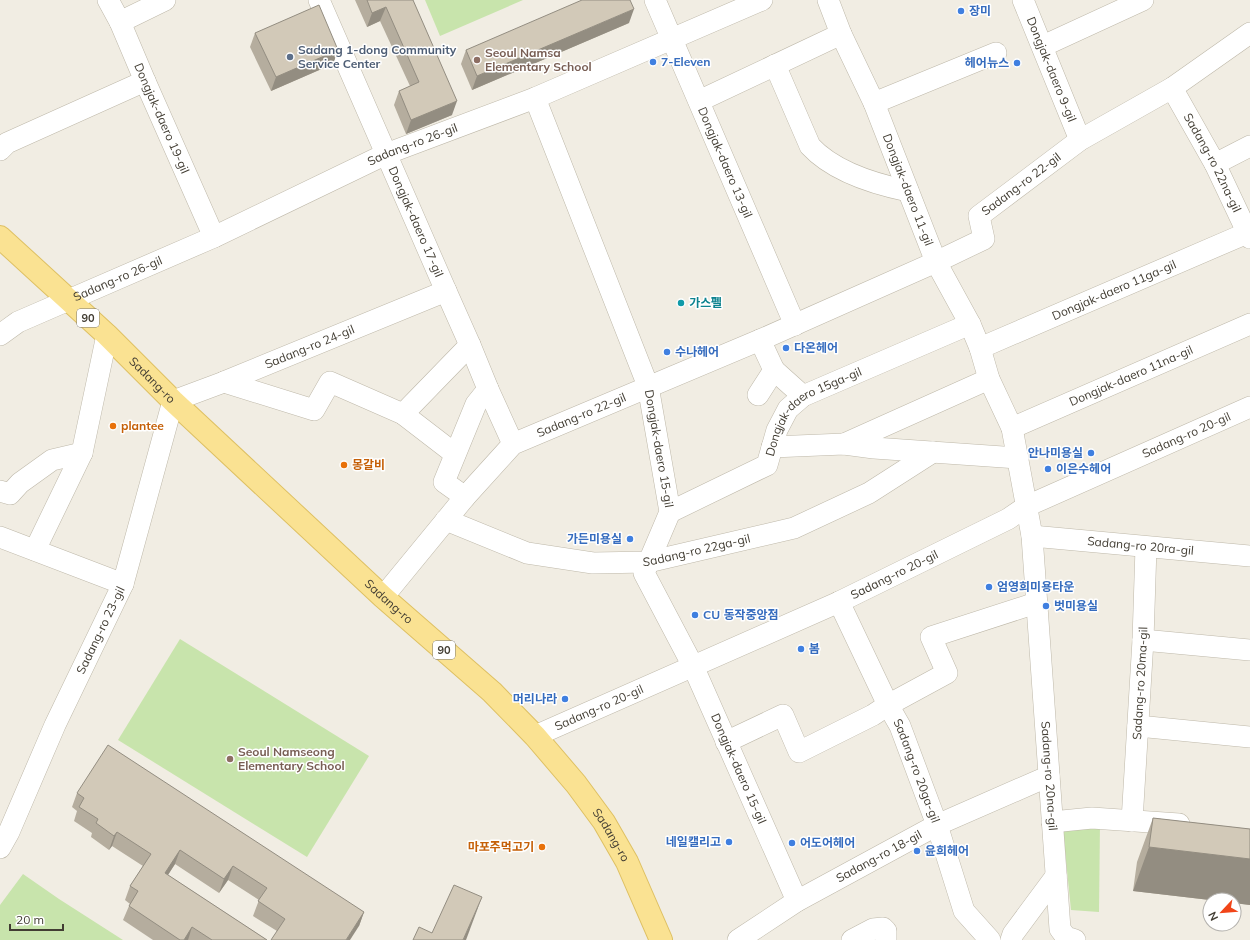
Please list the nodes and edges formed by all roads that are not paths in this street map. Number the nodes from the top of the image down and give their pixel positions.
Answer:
1 (108, 0) edge
2 (165, 0) edge
3 (319, 0) edge
4 (655, 0) edge
5 (762, 0) edge
6 (828, 0) edge
7 (1023, 0) edge
8 (1143, 0) edge
9 (120, 22) junction
10 (1250, 33) edge
11 (841, 34) junction
12 (672, 39) junction
13 (1043, 46) junction
14 (996, 53) dead end
15 (775, 65) junction
16 (145, 81) junction
17 (1172, 88) junction
18 (535, 98) junction
19 (699, 101) junction
20 (874, 103) junction
21 (1080, 140) junction
22 (1250, 146) edge
23 (0, 150) edge
24 (386, 154) junction
25 (1215, 164) junction
26 (908, 191) junction
27 (1249, 235) edge
28 (0, 237) edge
29 (214, 237) junction
30 (936, 262) junction
31 (446, 291) junction
32 (68, 300) junction
33 (970, 324) junction
34 (1250, 324) edge
35 (795, 325) junction
36 (107, 335) junction
37 (0, 336) edge
38 (760, 340) junction
39 (470, 345) junction
40 (980, 348) junction
41 (774, 370) junction
42 (989, 379) junction
43 (224, 382) junction
44 (648, 386) junction
45 (488, 389) junction
46 (758, 394) dead end
47 (803, 396) junction
48 (173, 401) junction
49 (1250, 407) edge
50 (403, 414) junction
51 (1012, 428) junction
52 (513, 444) junction
53 (844, 444) junction
54 (772, 447) junction
55 (933, 452) junction
56 (82, 453) junction
57 (455, 454) junction
58 (1018, 458) junction
59 (0, 491) edge
60 (465, 496) junction
61 (1027, 506) junction
62 (670, 512) junction
63 (446, 520) junction
64 (1032, 536) junction
65 (0, 537) edge
66 (1146, 547) junction
67 (35, 550) junction
68 (1250, 556) edge
69 (648, 562) junction
70 (123, 584) junction
71 (383, 597) junction
72 (839, 602) junction
73 (1036, 603) junction
74 (1143, 640) junction
75 (1250, 650) edge
76 (693, 666) junction
77 (888, 705) junction
78 (1138, 726) junction
79 (535, 736) junction
80 (1250, 737) edge
81 (726, 742) junction
82 (1049, 776) junction
83 (1132, 821) junction
84 (1052, 822) junction
85 (937, 825) junction
86 (1195, 825) edge
87 (0, 848) edge
88 (1056, 876) junction
89 (797, 901) junction
90 (661, 940) edge
91 (738, 940) edge
92 (852, 940) edge
93 (886, 940) edge
94 (990, 940) edge
95 (1011, 940) edge
96 (1076, 940) edge

1 - 9 street, Dongjak-daero 19-gil
2 - 9 street
3 - 24 street, Dongjak-daero 17-gil
4 - 12 street, Dongjak-daero 13-gil
5 - 12 street, Sadang-ro 26-gil
6 - 11 street, Dongjak-daero 11-gil
7 - 13 street, Dongjak-daero 9-gil
8 - 13 street
9 - 16 street, Dongjak-daero 19-gil
10 - 17 street, Sadang-ro 22-gil
11 - 15 street
11 - 20 street, Dongjak-daero 11-gil
12 - 18 street, Sadang-ro 26-gil
12 - 19 street, Dongjak-daero 13-gil
13 - 21 street, Dongjak-daero 9-gil
14 - 20 street
15 - 19 street
15 - 26 street
16 - 23 street
16 - 29 street, Dongjak-daero 19-gil
17 - 21 street, Sadang-ro 22-gil
17 - 25 street, Sadang-ro 22na-gil
18 - 24 street, Sadang-ro 26-gil
18 - 44 street, Dongjak-daero 15-gil
19 - 35 street, Dongjak-daero 13-gil
20 - 26 street, Dongjak-daero 11-gil
21 - 30 street, Sadang-ro 22-gil
22 - 25 street
24 - 29 street, Sadang-ro 26-gil
24 - 31 street, Dongjak-daero 17-gil
25 - 27 street, Sadang-ro 22na-gil
26 - 30 street, Dongjak-daero 11-gil
27 - 40 street, Dongjak-daero 11ga-gil
28 - 32 main road, Sadang-ro / 90
29 - 32 street, Sadang-ro 26-gil
30 - 33 street, Dongjak-daero 11-gil
30 - 35 street, Sadang-ro 22-gil
31 - 39 street, Dongjak-daero 17-gil
31 - 43 street, Sadang-ro 24-gil
32 - 36 main road, Sadang-ro / 90
32 - 37 street
33 - 40 street, Dongjak-daero 11-gil
33 - 47 street, Dongjak-daero 15ga-gil
34 - 51 street, Dongjak-daero 11na-gil
35 - 38 street, Sadang-ro 22-gil
36 - 48 main road, Sadang-ro / 90
36 - 56 street
38 - 41 street
38 - 44 street, Sadang-ro 22-gil
39 - 45 street, Dongjak-daero 17-gil
39 - 50 street
40 - 42 street, Dongjak-daero 11-gil
41 - 46 street
41 - 47 street
42 - 51 street, Dongjak-daero 11-gil
42 - 53 street
43 - 48 street, Sadang-ro 24-gil
43 - 50 street
44 - 52 street, Sadang-ro 22-gil
44 - 62 street, Dongjak-daero 15-gil
45 - 52 street, Dongjak-daero 17-gil
45 - 57 street
47 - 54 street, Dongjak-daero 15ga-gil
48 - 70 street, Sadang-ro 23-gil
48 - 71 main road, Sadang-ro / 90
49 - 61 street, Sadang-ro 20-gil
50 - 57 street
51 - 58 street, Dongjak-daero 11-gil
52 - 60 street, Sadang-ro 22-gil
53 - 54 street
53 - 55 street
54 - 62 street, Dongjak-daero 15ga-gil
55 - 58 street
55 - 69 street, Sadang-ro 22ga-gil
56 - 59 street
56 - 67 street
57 - 60 street
58 - 61 street, Dongjak-daero 11-gil
60 - 63 street, Sadang-ro 22-gil
61 - 64 street, Sadang-ro 20na-gil
61 - 72 street, Sadang-ro 20-gil
62 - 69 street, Dongjak-daero 15-gil
63 - 69 street, Sadang-ro 22ga-gil
63 - 71 street, Sadang-ro 22-gil
64 - 66 street, Sadang-ro 20ra-gil
64 - 73 street, Sadang-ro 20na-gil
65 - 67 street
66 - 68 street, Sadang-ro 20ra-gil
66 - 74 street, Sadang-ro 20ma-gil
67 - 70 street
69 - 76 street, Dongjak-daero 15-gil
70 - 87 street, Sadang-ro 23-gil
71 - 79 main road, Sadang-ro / 90
72 - 76 street, Sadang-ro 20-gil
72 - 77 street, Sadang-ro 20ga-gil
73 - 77 street
73 - 82 street, Sadang-ro 20na-gil
74 - 75 street
74 - 78 street, Sadang-ro 20ma-gil
76 - 79 street, Sadang-ro 20-gil
76 - 81 street, Dongjak-daero 15-gil
77 - 81 street
77 - 85 street, Sadang-ro 20ga-gil
78 - 80 street
78 - 83 street, Sadang-ro 20ma-gil
79 - 90 main road, Sadang-ro / 90
81 - 89 street, Dongjak-daero 15-gil
82 - 84 street, Sadang-ro 20na-gil
82 - 85 street, Sadang-ro 18-gil
83 - 84 street
83 - 86 street
84 - 88 street, Sadang-ro 20na-gil
85 - 89 street, Sadang-ro 18-gil
85 - 94 street, Sadang-ro 20ga-gil
88 - 95 street
88 - 96 street, Sadang-ro 20na-gil
89 - 91 street, Sadang-ro 18-gil
92 - 93 street

